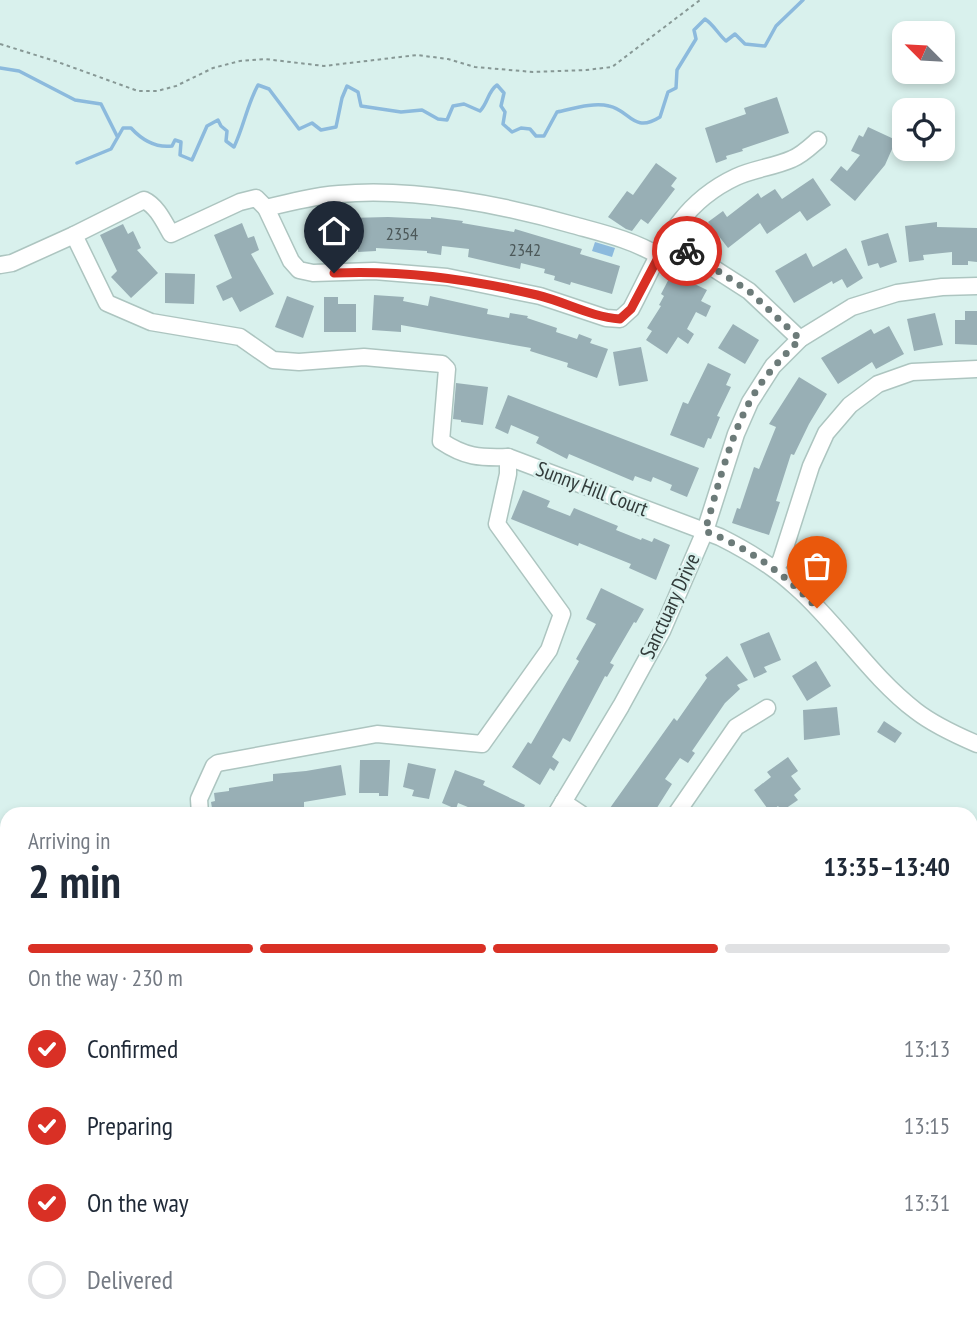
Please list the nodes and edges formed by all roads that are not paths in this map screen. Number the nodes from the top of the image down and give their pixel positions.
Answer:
1 (818, 140) dead end
2 (266, 208) junction
3 (74, 235) junction
4 (668, 239) junction
5 (659, 256) junction
6 (0, 265) edge
7 (977, 286) edge
8 (800, 339) junction
9 (977, 369) edge
10 (508, 457) junction
11 (705, 531) junction
12 (775, 569) junction
13 (766, 708) dead end
14 (977, 744) edge
15 (200, 807) edge
16 (561, 807) edge
17 (681, 807) edge

1 - 4 street
2 - 3 street
2 - 5 street
2 - 5 street
3 - 6 street
3 - 10 street, Sunny Hill Court
4 - 5 street
4 - 8 street
7 - 8 street, Sanctuary Drive
8 - 11 street, Sanctuary Drive
9 - 12 street
10 - 11 street, Sunny Hill Court
10 - 15 street
11 - 12 street, Sunny Hill Court
11 - 16 street, Sanctuary Drive
12 - 14 street, Sunny Hill Court
13 - 17 street

